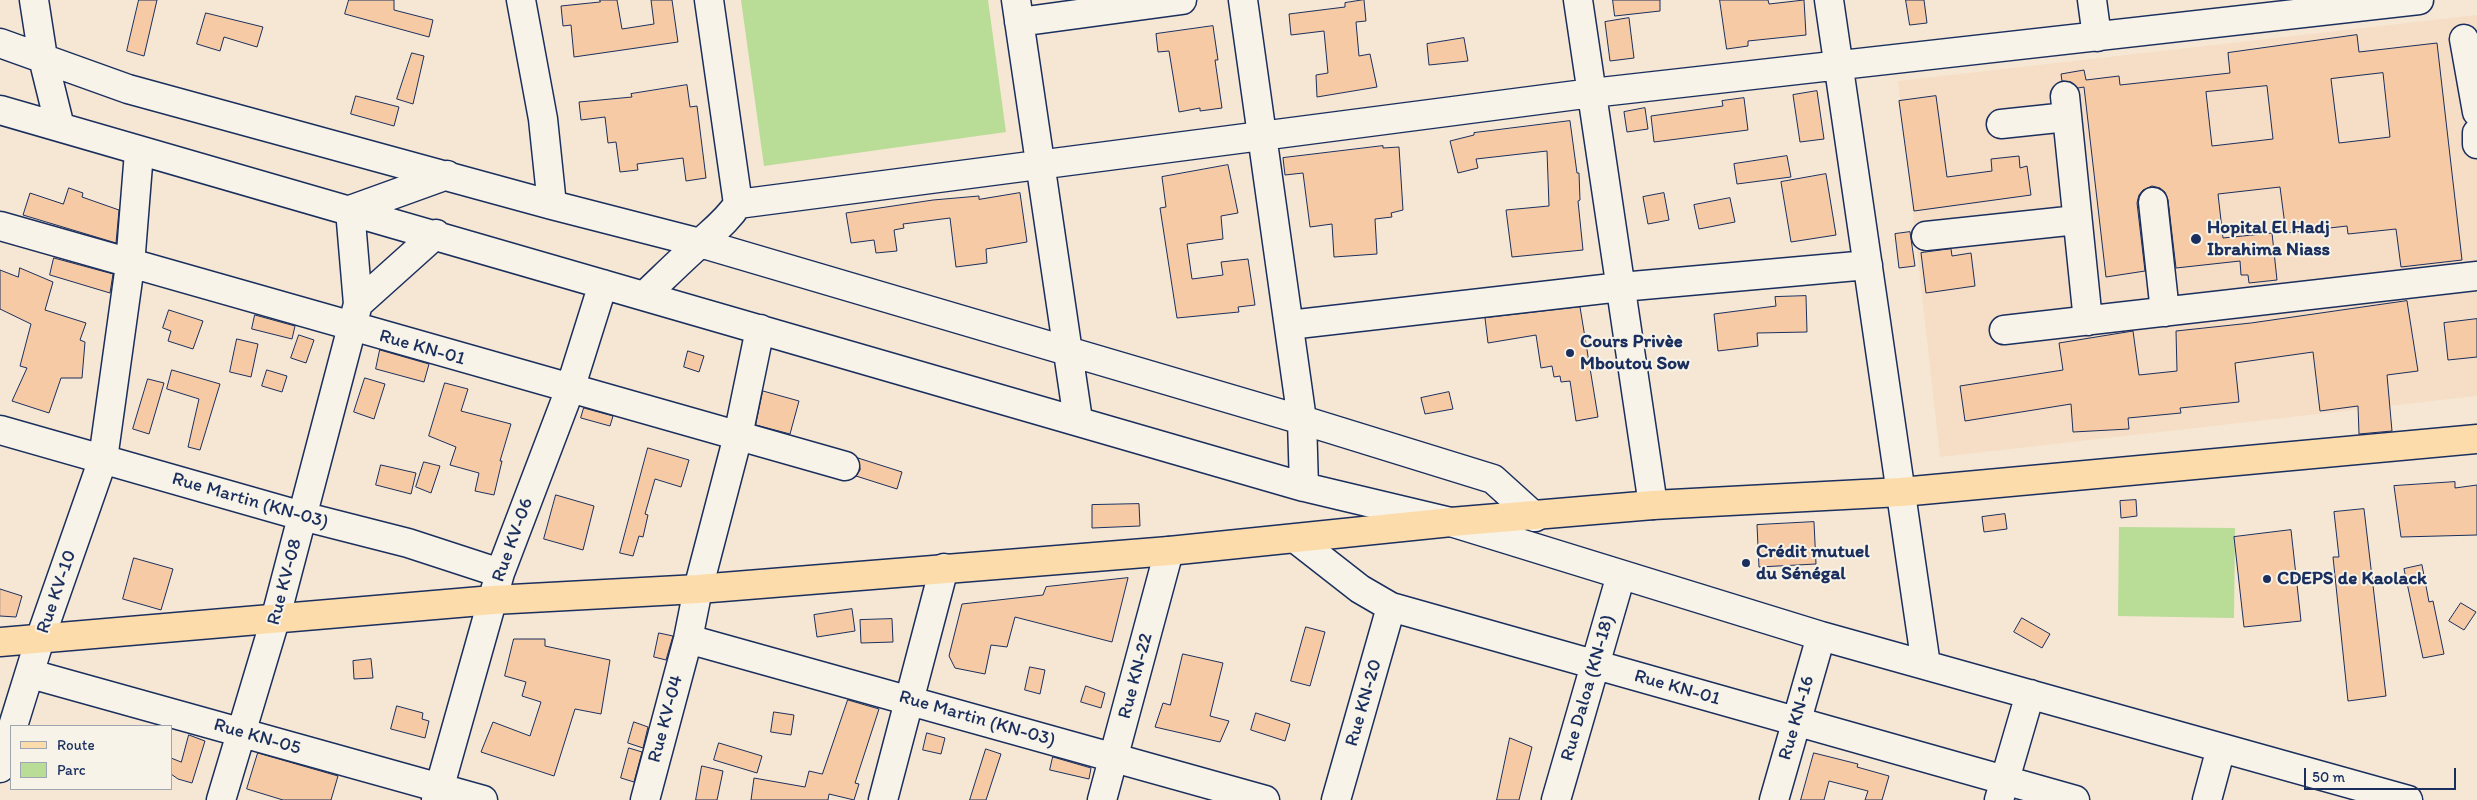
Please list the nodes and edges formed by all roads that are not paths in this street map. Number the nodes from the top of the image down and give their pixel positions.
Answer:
1 (34, 0) edge
2 (521, 0) edge
3 (709, 0) edge
4 (1182, 0) edge
5 (1243, 0) edge
6 (1578, 0) edge
7 (1829, 0) edge
8 (2092, 0) edge
9 (2419, 0) edge
10 (2350, 4) edge
11 (1017, 11) edge
12 (2098, 37) junction
13 (2464, 39) dead end
14 (0, 43) edge
15 (43, 58) junction
16 (1839, 66) junction
17 (1592, 93) junction
18 (0, 110) edge
19 (2477, 112) edge
20 (2002, 124) dead end
21 (60, 127) junction
22 (2477, 133) edge
23 (1262, 136) junction
24 (2477, 144) edge
25 (139, 152) junction
26 (1040, 164) junction
27 (447, 175) junction
28 (2153, 202) dead end
29 (738, 204) junction
30 (552, 205) junction
31 (350, 210) junction
32 (2077, 220) junction
33 (0, 226) edge
34 (436, 234) junction
35 (1926, 236) dead end
36 (700, 243) junction
37 (130, 265) junction
38 (1868, 265) junction
39 (2477, 276) edge
40 (603, 284) junction
41 (1621, 287) junction
42 (644, 296) junction
43 (2165, 312) junction
44 (355, 316) junction
45 (2088, 321) junction
46 (1289, 325) junction
47 (760, 329) junction
48 (2004, 330) dead end
49 (1067, 351) junction
50 (570, 389) junction
51 (1078, 420) junction
52 (1302, 420) junction
53 (0, 430) edge
54 (738, 436) junction
55 (2477, 439) edge
56 (103, 459) junction
57 (845, 466) dead end
58 (1304, 486) junction
59 (1900, 492) junction
60 (1652, 506) junction
61 (302, 516) junction
62 (1535, 517) junction
63 (1451, 522) junction
64 (1296, 539) junction
65 (1169, 551) junction
66 (944, 568) junction
67 (500, 573) junction
68 (1621, 575) junction
69 (698, 589) junction
70 (493, 600) junction
71 (1391, 607) junction
72 (275, 620) junction
73 (1821, 636) junction
74 (688, 639) junction
75 (40, 640) junction
76 (0, 642) edge
77 (1595, 664) junction
78 (1926, 665) junction
79 (31, 674) junction
80 (2030, 694) junction
81 (911, 701) junction
82 (1796, 721) junction
83 (14, 725) edge
84 (241, 732) junction
85 (10, 736) edge
86 (2222, 748) junction
87 (1114, 758) junction
88 (0, 768) edge
89 (2002, 790) edge
90 (438, 794) edge
91 (221, 800) edge
92 (483, 800) edge
93 (644, 800) edge
94 (883, 800) edge
95 (1102, 800) edge
96 (1265, 800) edge
97 (1336, 800) edge
98 (1556, 800) edge
99 (1774, 800) edge
100 (2075, 800) edge
101 (2207, 800) edge
102 (2408, 800) edge

1 - 15 street
2 - 30 street
3 - 29 street
4 - 11 street
5 - 23 street
6 - 17 street
7 - 16 street
8 - 12 street
9 - 10 street
10 - 12 street
11 - 26 street
12 - 16 street
13 - 19 street
14 - 15 street
15 - 21 street
15 - 27 street
16 - 17 street
16 - 38 street
17 - 23 street
17 - 41 street
18 - 21 street
20 - 32 street
21 - 25 street
22 - 24 street
23 - 26 street
23 - 46 street
25 - 31 street
25 - 37 street, Rue KV-10
26 - 29 street
26 - 49 street
27 - 30 street
27 - 31 street
28 - 43 street
29 - 36 street
30 - 36 street
31 - 34 street
31 - 44 street
32 - 35 street
32 - 45 street
33 - 37 street, Rue KN-01
34 - 40 street
34 - 44 street
36 - 42 street
36 - 49 street
37 - 44 street, Rue KN-01
37 - 56 street, Rue KV-10
38 - 41 street
38 - 59 street
39 - 43 street
40 - 42 street
40 - 50 street, Rue KV-06
41 - 46 street
41 - 60 street
42 - 47 street
43 - 45 street
44 - 50 street, Rue KN-01
44 - 61 street, Rue KV-08
45 - 48 street
46 - 52 street
47 - 51 street
47 - 54 street, Rue KV-04
49 - 51 street
49 - 52 street
50 - 54 street, Rue KN-01
50 - 67 street, Rue KV-06
51 - 58 street
52 - 58 street
52 - 62 street
53 - 56 street, Rue Martin (KN-03)
54 - 57 street, Rue KN-01
54 - 69 street, Rue KV-04
55 - 59 main road
56 - 61 street, Rue Martin (KN-03)
56 - 75 street, Rue KV-10
58 - 63 street
59 - 60 main road
59 - 78 street
60 - 62 main road
61 - 67 street, Rue Martin (KN-03)
61 - 72 street, Rue KV-08
62 - 63 main road
63 - 64 main road
63 - 68 street
64 - 65 main road
64 - 71 street, Rue KN-01
65 - 66 main road
65 - 87 street, Rue KN-22
66 - 69 main road
66 - 81 street
67 - 70 street, Rue KV-06
68 - 73 street
68 - 77 street, Rue Daloa (KN-18)
69 - 70 main road
69 - 74 street, Rue KV-04
70 - 72 main road
70 - 90 street, Rue KV-06
71 - 77 street, Rue KN-01
71 - 97 street, Rue KN-20
72 - 75 main road
72 - 84 street, Rue KV-08
73 - 78 street
73 - 82 street, Rue KN-16
74 - 81 street, Rue Martin (KN-03)
74 - 93 street, Rue KV-04
75 - 76 main road
75 - 79 street, Rue KV-10
77 - 82 street, Rue KN-01
77 - 98 street, Rue Daloa (KN-18)
78 - 80 street
79 - 83 street, Rue KV-10
79 - 84 street, Rue KN-05
80 - 86 street
80 - 89 street
81 - 87 street, Rue Martin (KN-03)
81 - 94 street
82 - 89 street, Rue KN-01
82 - 99 street, Rue KN-16
84 - 90 street, Rue KN-05
84 - 91 street, Rue KV-08
85 - 88 street
86 - 101 street
86 - 102 street
87 - 95 street, Rue KN-22
87 - 96 street, Rue Martin (KN-03)
89 - 100 street, Rue KN-01
90 - 92 street, Rue KN-05

